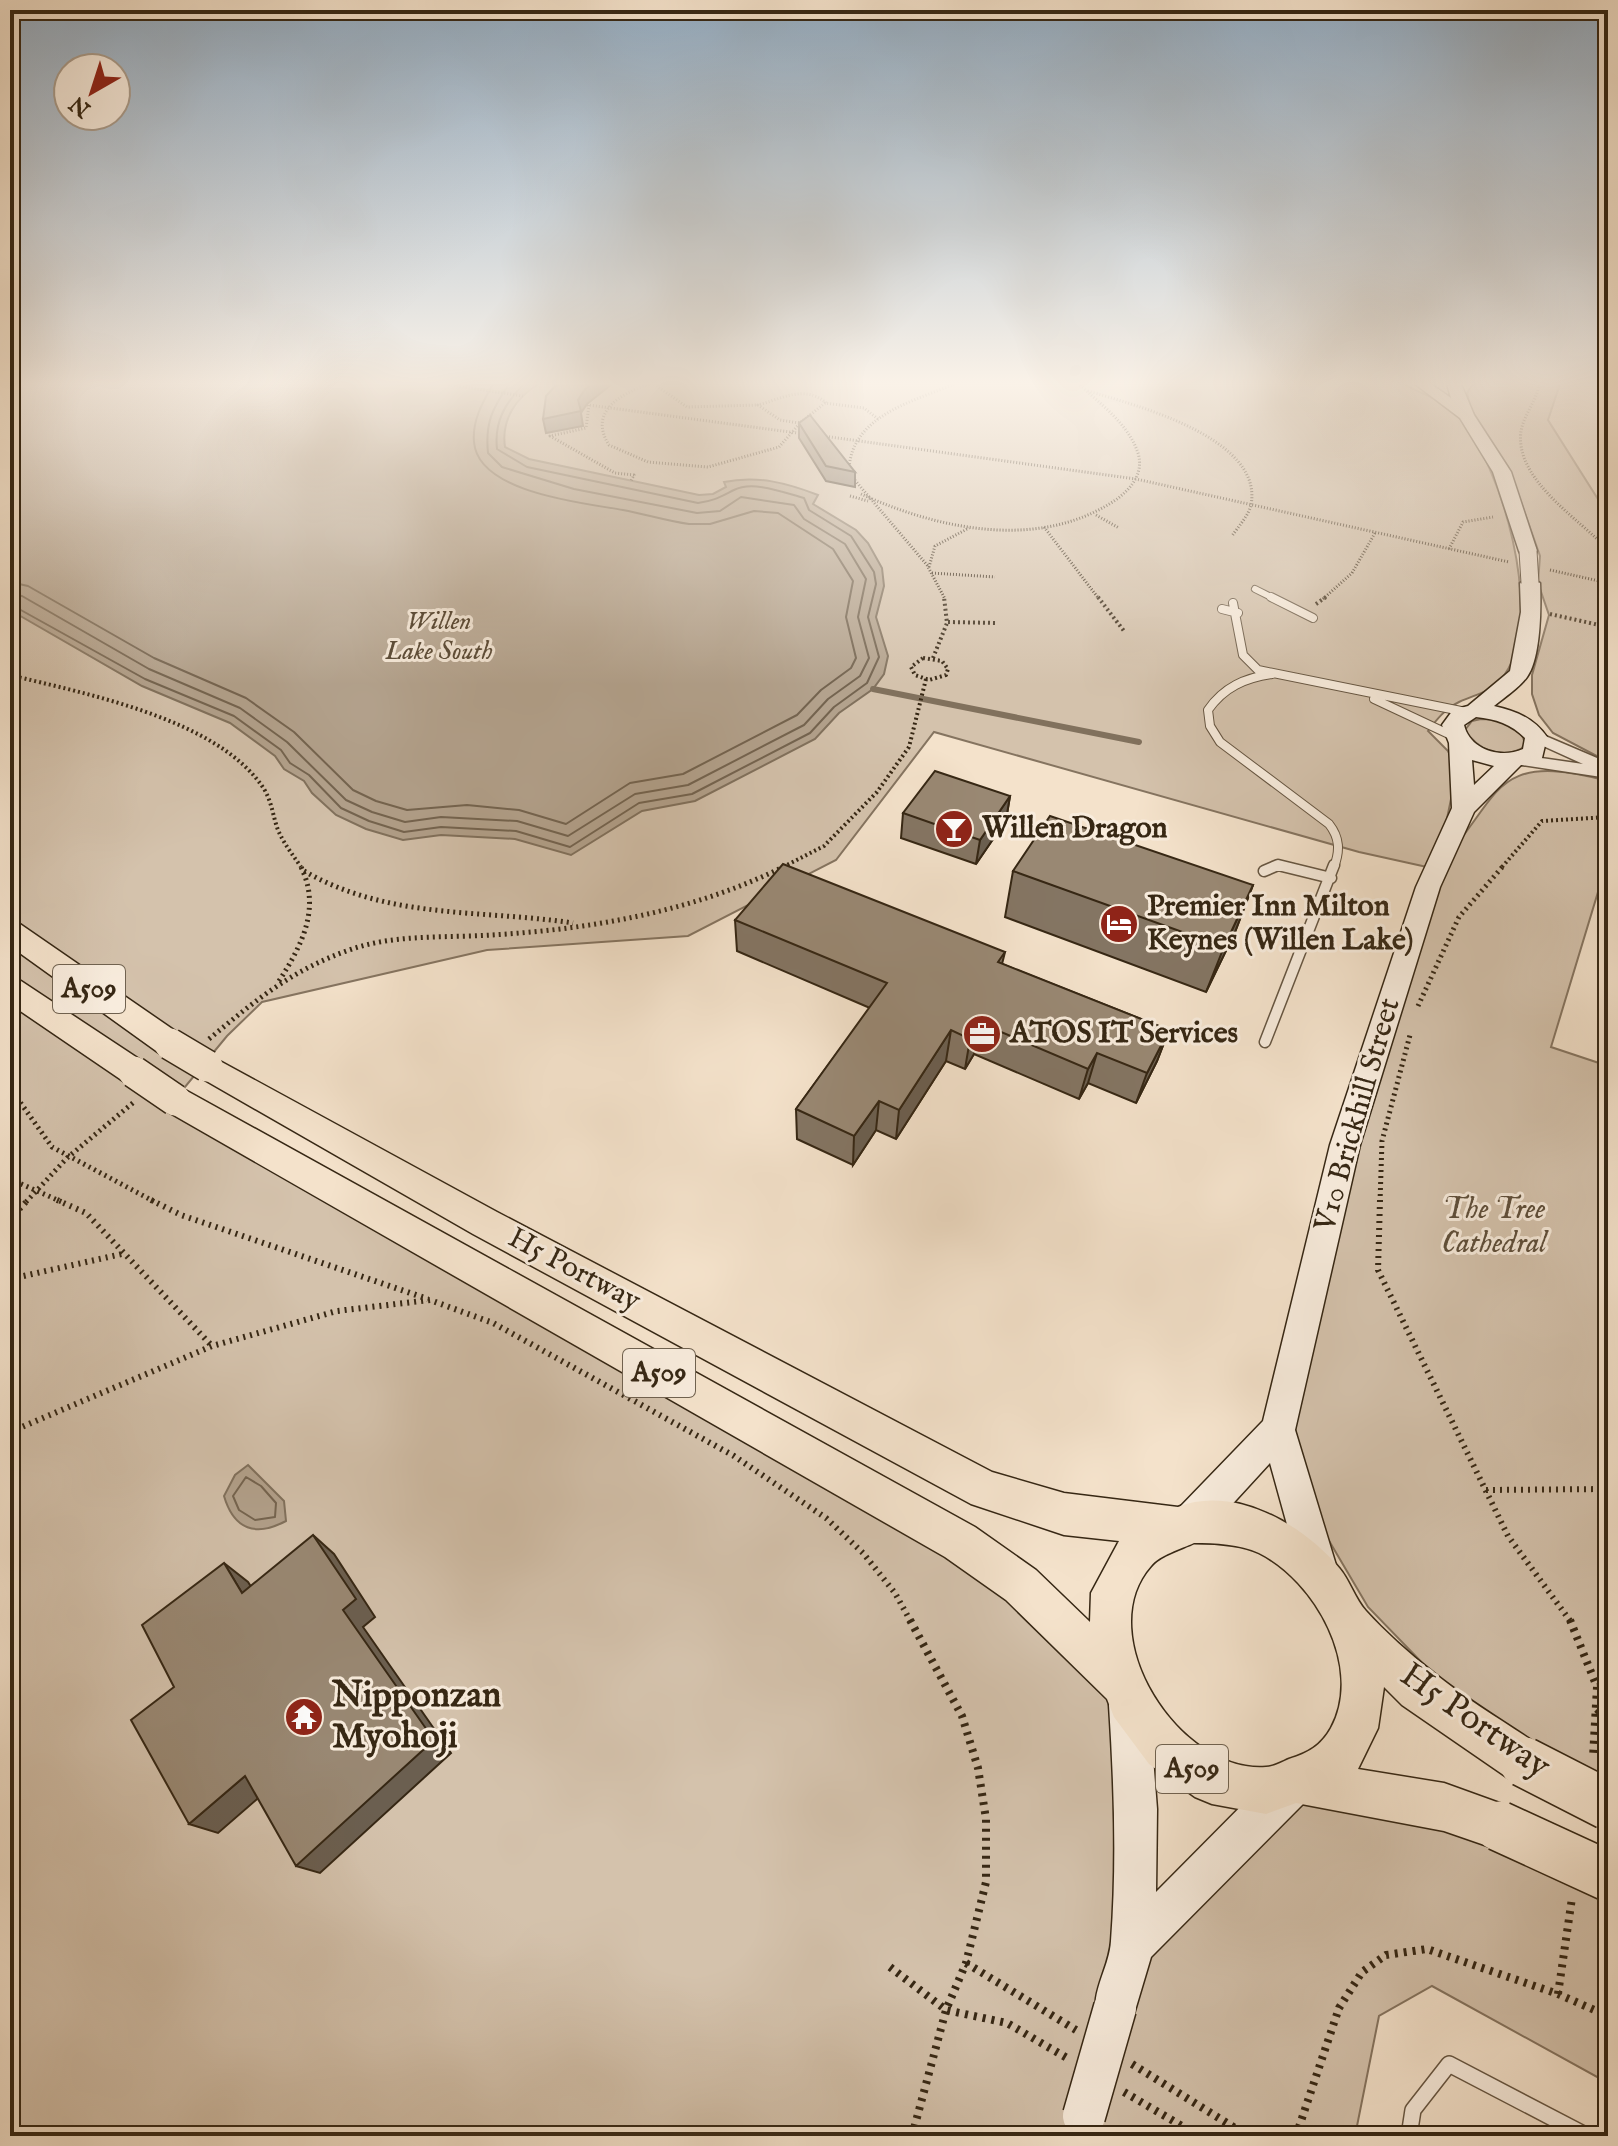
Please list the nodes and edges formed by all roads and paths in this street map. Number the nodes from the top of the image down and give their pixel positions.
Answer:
1 (857, 484) edge
2 (1131, 484) edge
3 (1159, 484) edge
4 (1253, 484) edge
5 (1506, 484) edge
6 (1542, 484) edge
7 (861, 494) junction
8 (850, 496) dead end
9 (869, 502) junction
10 (1253, 505) junction
11 (1095, 514) junction
12 (1493, 517) dead end
13 (971, 527) junction
14 (1044, 527) junction
15 (1119, 528) dead end
16 (1375, 533) junction
17 (1232, 536) dead end
18 (1449, 549) junction
19 (1608, 550) edge
20 (1510, 562) dead end
21 (929, 568) junction
22 (1550, 570) dead end
23 (932, 573) junction
24 (995, 577) dead end
25 (1608, 583) edge
26 (1255, 589) dead end
27 (1233, 603) dead end
28 (1222, 609) dead end
29 (1238, 613) junction
30 (1303, 613) junction
31 (1313, 618) dead end
32 (1546, 620) dead end
33 (948, 622) junction
34 (997, 623) dead end
35 (1608, 627) edge
36 (1124, 631) dead end
37 (933, 658) junction
38 (1272, 674) junction
39 (1519, 674) junction
40 (10, 675) edge
41 (926, 679) junction
42 (1342, 687) junction
43 (1472, 712) junction
44 (1534, 734) junction
45 (1458, 740) junction
46 (1517, 760) junction
47 (1608, 772) edge
48 (1464, 808) junction
49 (1608, 817) edge
50 (303, 870) junction
51 (1264, 871) dead end
52 (1331, 878) junction
53 (579, 925) junction
54 (10, 931) edge
55 (10, 989) edge
56 (1416, 1011) dead end
57 (1412, 1025) dead end
58 (1265, 1042) dead end
59 (10, 1088) edge
60 (10, 1179) edge
61 (123, 1254) junction
62 (10, 1279) edge
63 (430, 1300) junction
64 (212, 1346) junction
65 (1278, 1430) junction
66 (10, 1432) edge
67 (1608, 1489) edge
68 (1486, 1490) junction
69 (1182, 1524) junction
70 (1320, 1576) junction
71 (1351, 1624) junction
72 (1608, 1686) edge
73 (1597, 1687) junction
74 (1124, 1693) junction
75 (1597, 1709) junction
76 (1608, 1720) edge
77 (1296, 1786) junction
78 (1600, 1787) edge
79 (1591, 1883) edge
80 (1133, 1945) junction
81 (890, 1967) dead end
82 (1558, 1994) junction
83 (946, 2010) junction
84 (1608, 2016) edge
85 (1076, 2063) dead end
86 (1093, 2113) edge
87 (912, 2136) edge
88 (1199, 2136) edge
89 (1296, 2136) edge
90 (1409, 2136) edge
91 (1587, 2136) edge

1 - 7 path
2 - 11 path
3 - 10 path
4 - 10 path
5 - 39 street, bridge
6 - 19 path
7 - 9 path
7 - 13 path
8 - 9 path
9 - 21 path
10 - 16 path
10 - 17 path
11 - 14 path
11 - 15 path
12 - 18 path
13 - 14 path
13 - 21 path
14 - 36 path
16 - 18 path
16 - 30 path
18 - 20 path
21 - 23 path
22 - 25 path
23 - 24 path
23 - 33 path
26 - 30 lane
27 - 29 lane
28 - 29 lane
29 - 38 lane
30 - 31 lane
32 - 35 path
33 - 34 path
33 - 37 path
37 - 41 path
37 - 41 path
38 - 42 lane
38 - 52 lane
39 - 43 street
39 - 44 street
40 - 50 path
41 - 53 path
42 - 43 lane
42 - 45 lane
43 - 44 street
43 - 45 street
44 - 46 street, V10 Brickhill Street
44 - 47 street
45 - 46 street
45 - 48 street, V10 Brickhill Street
46 - 47 street
46 - 48 street, V10 Brickhill Street
48 - 65 street, V10 Brickhill Street
49 - 56 path
50 - 53 path
50 - 53 path
51 - 52 lane
52 - 58 lane
54 - 69 main road, H5 Portway / A509, bridge
55 - 74 main road, H5 Portway / A509, bridge
57 - 68 path
59 - 63 path
60 - 61 path
61 - 62 path
61 - 64 path
63 - 64 path
63 - 83 path
64 - 66 path
65 - 69 street
65 - 70 street, V10 Brickhill Street
67 - 68 path
68 - 73 path
69 - 70 main road, A509
69 - 74 main road, A509
70 - 71 main road, A509
71 - 77 main road, A509
71 - 78 main road, H5 Portway / A509, bridge
72 - 73 path
73 - 75 path
74 - 77 main road, A509
74 - 80 street
75 - 76 path
75 - 78 path
77 - 79 main road, A509, bridge
77 - 80 street
79 - 82 path
80 - 86 street, bridge
81 - 83 path
82 - 84 path
82 - 89 path
83 - 85 path
83 - 87 path
86 - 88 path
90 - 91 lane

